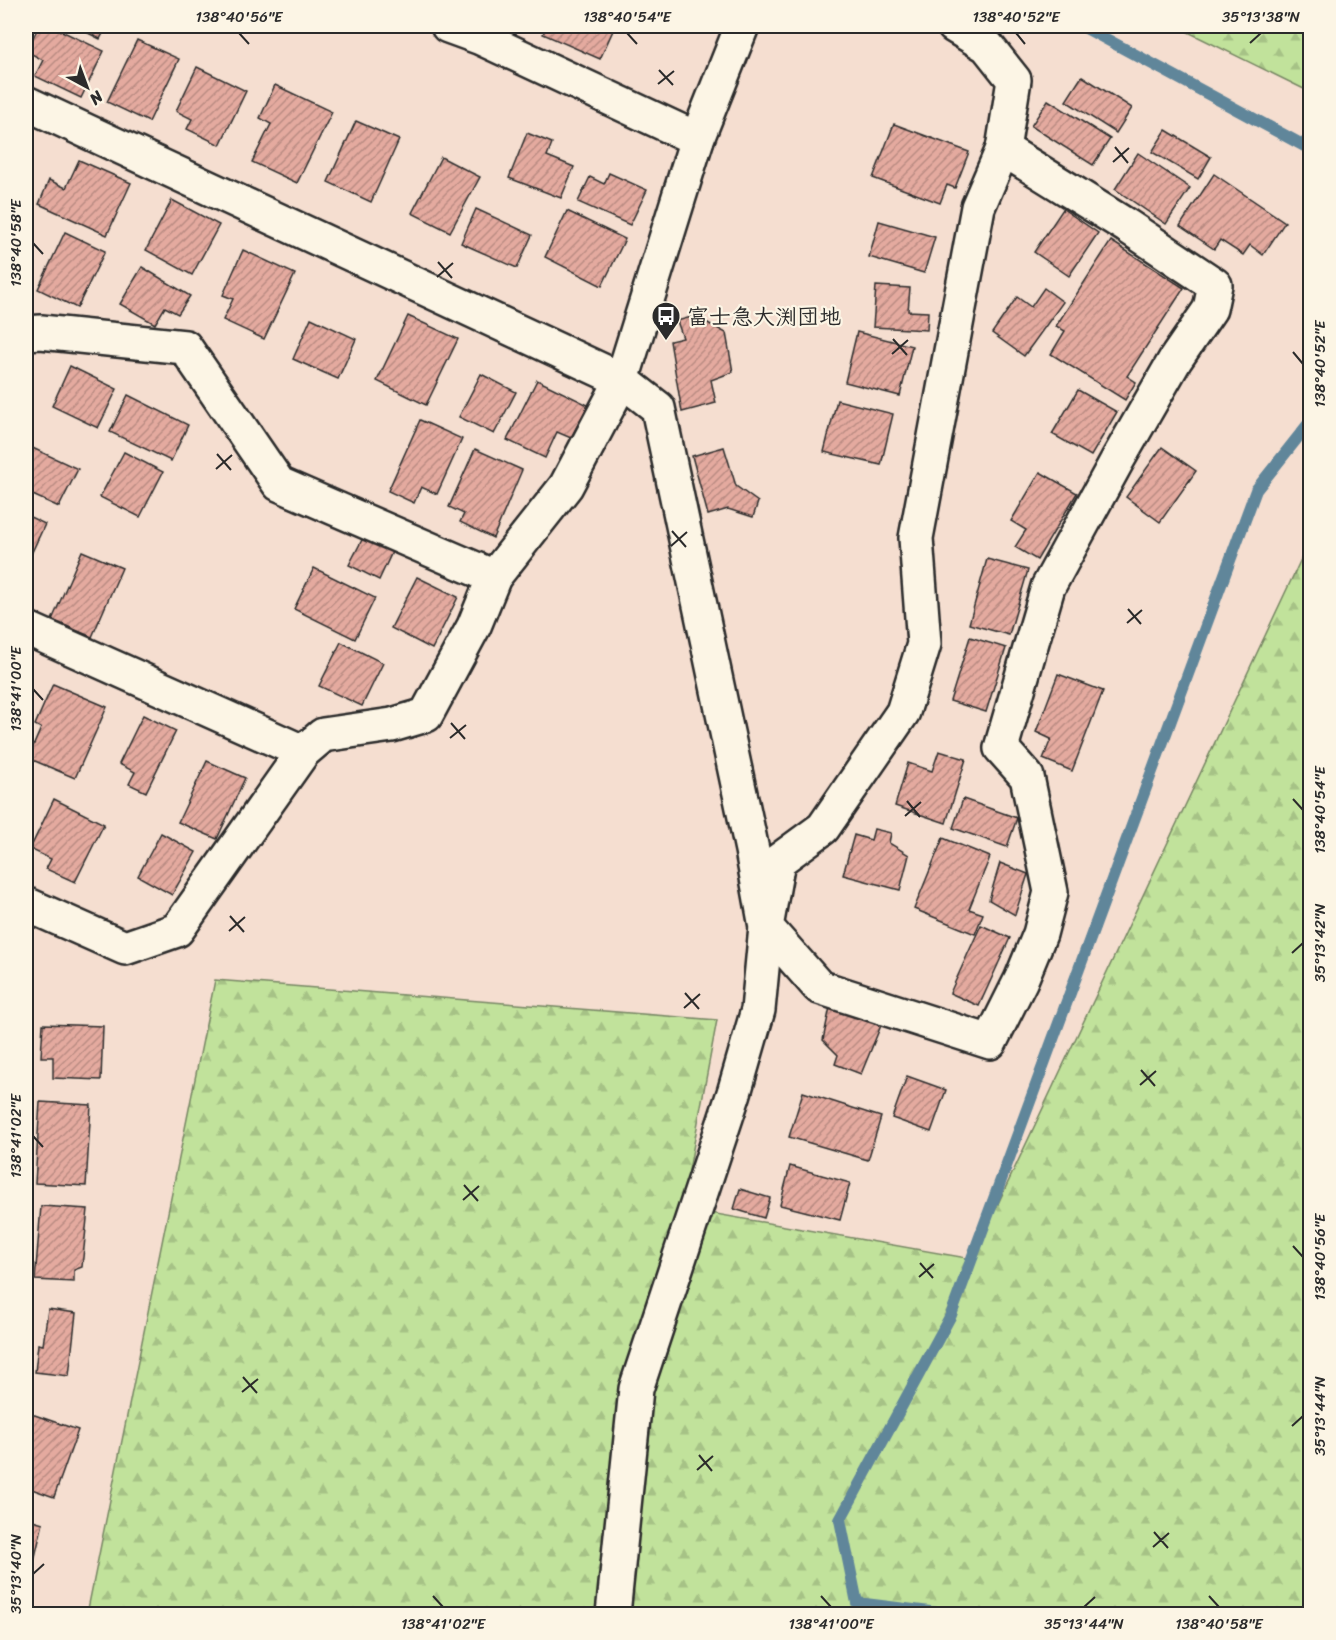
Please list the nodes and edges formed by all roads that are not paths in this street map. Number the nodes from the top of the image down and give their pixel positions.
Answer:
1 (448, 26) edge
2 (742, 26) edge
3 (954, 26) edge
4 (484, 32) edge
5 (26, 103) edge
6 (697, 139) junction
7 (1003, 148) junction
8 (26, 333) edge
9 (622, 380) junction
10 (494, 578) junction
11 (26, 628) edge
12 (303, 752) junction
13 (26, 904) edge
14 (766, 927) junction
15 (614, 1614) edge

1 - 4 street
2 - 6 street
3 - 7 street
4 - 6 street
5 - 9 street
6 - 9 street
7 - 14 street
7 - 14 street
8 - 10 street
9 - 10 street
9 - 14 street
10 - 12 street
11 - 12 street
12 - 13 street
14 - 15 street

